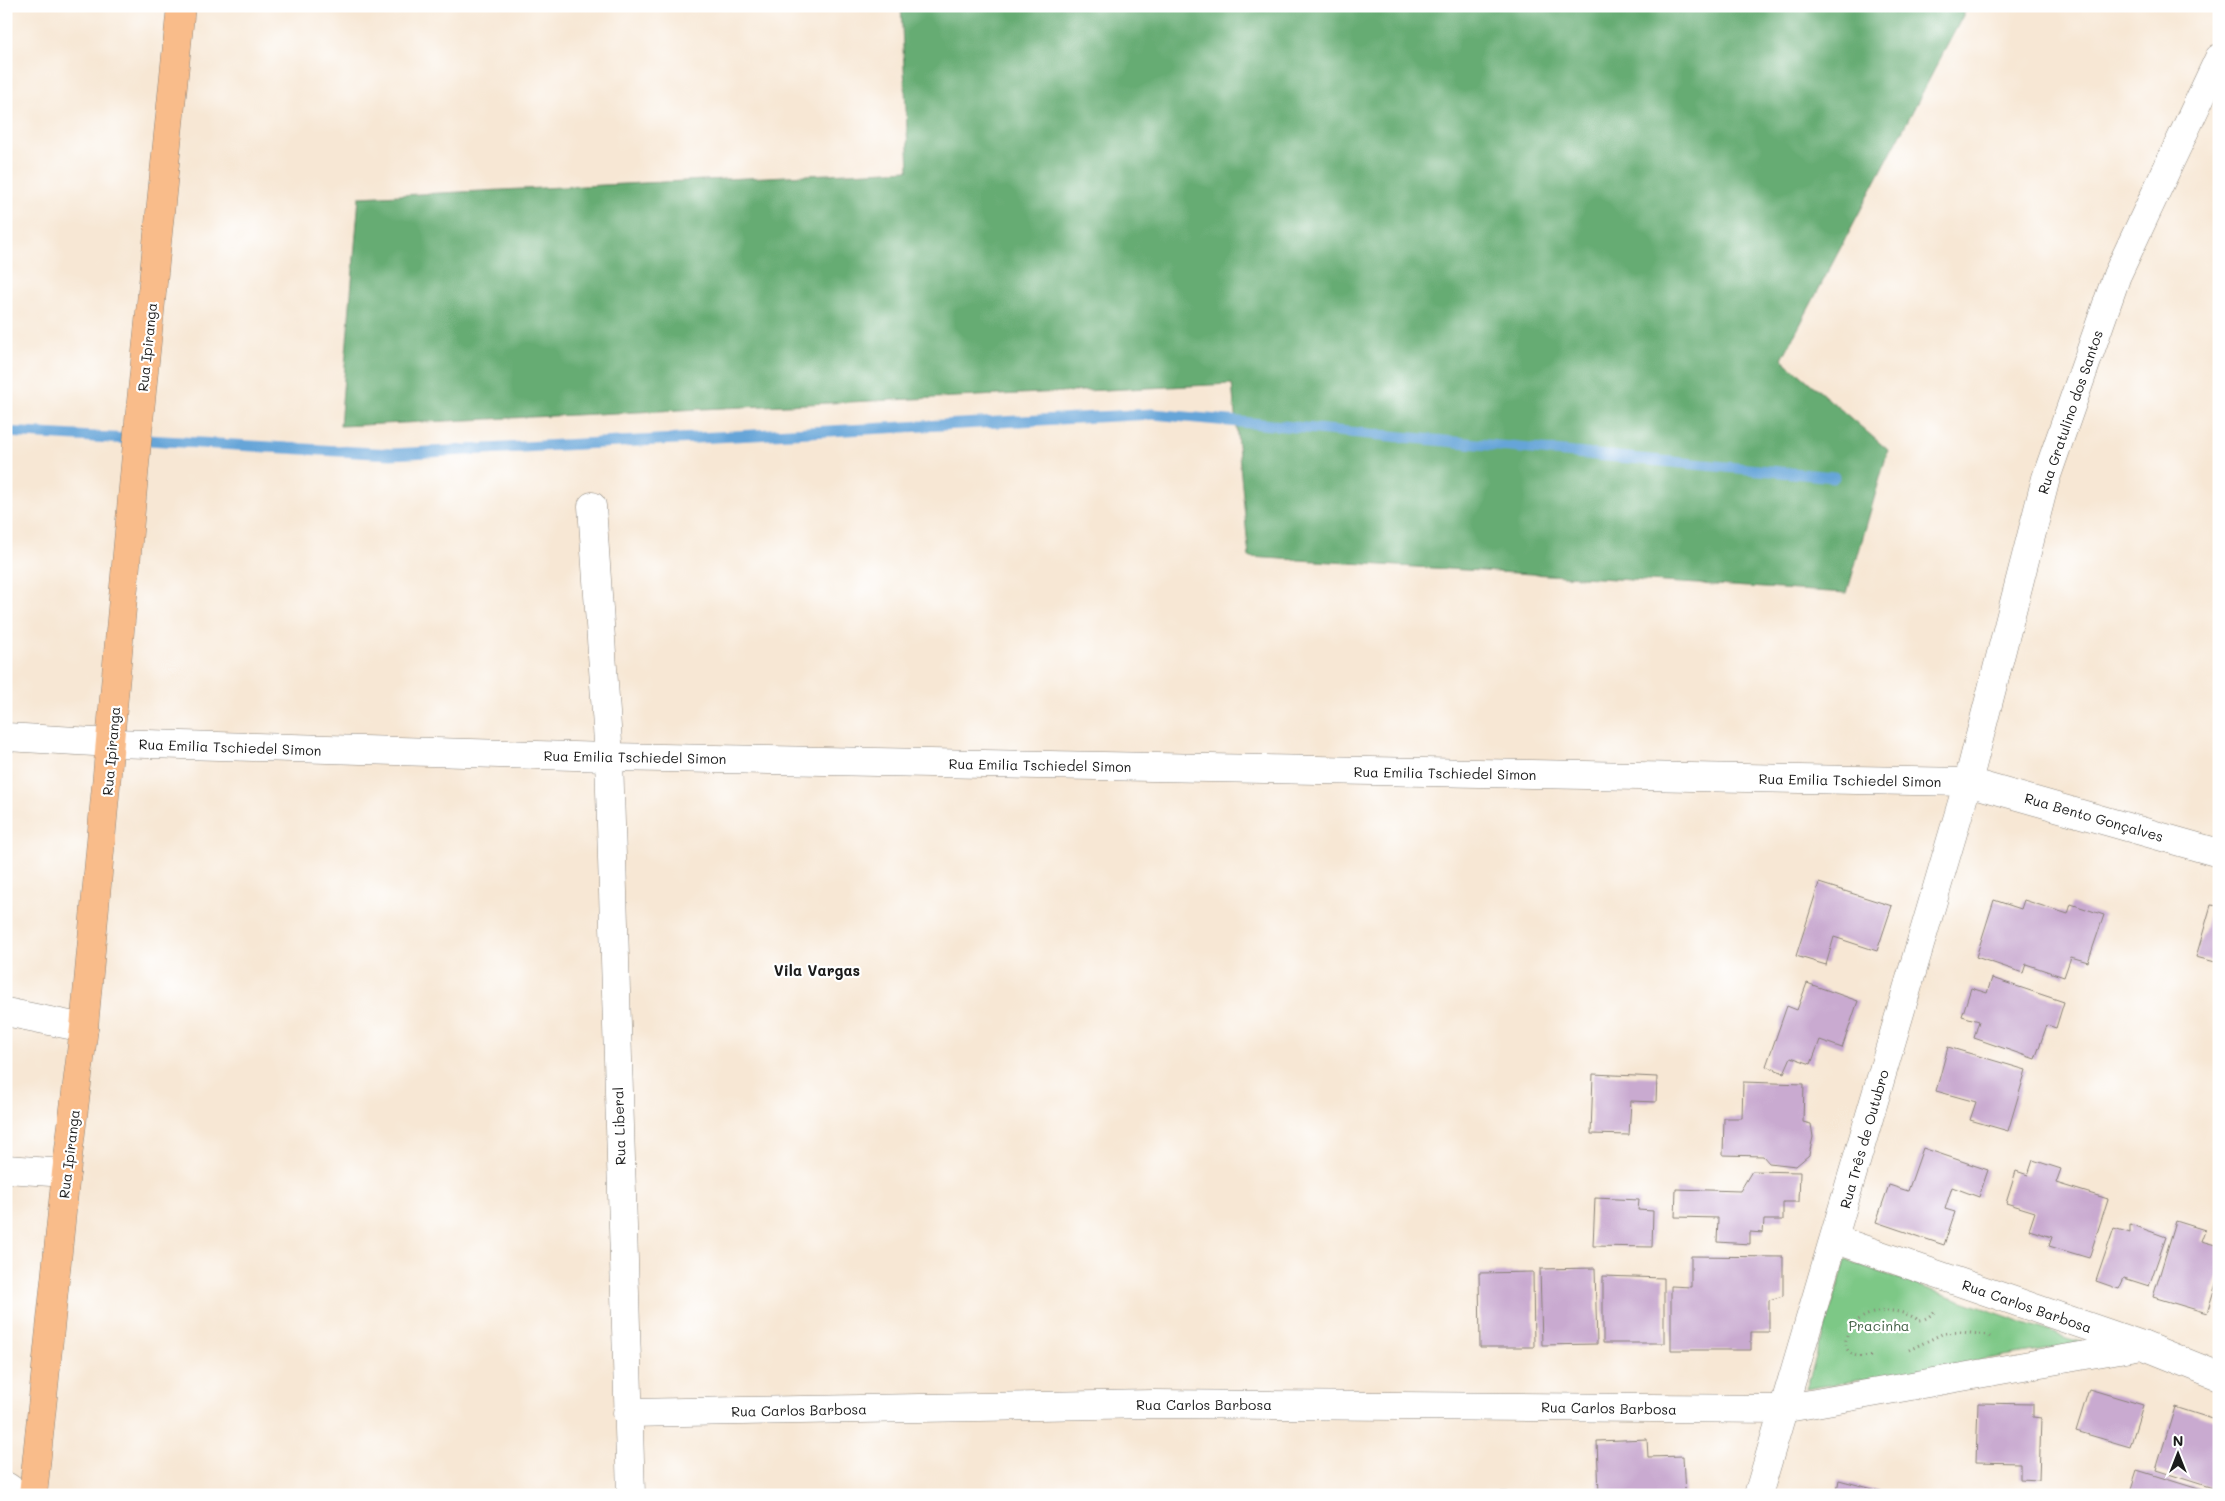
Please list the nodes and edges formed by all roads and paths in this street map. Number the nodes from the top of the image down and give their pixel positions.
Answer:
1 (182, 6) edge
2 (2219, 58) edge
3 (592, 506) dead end
4 (6, 737) edge
5 (112, 744) junction
6 (609, 757) junction
7 (1968, 782) junction
8 (2219, 852) edge
9 (6, 1012) edge
10 (84, 1028) junction
11 (6, 1169) edge
12 (66, 1173) junction
13 (1834, 1239) junction
14 (1936, 1302) dead end
15 (1994, 1341) dead end
16 (2142, 1345) junction
17 (1904, 1351) dead end
18 (1878, 1355) dead end
19 (2219, 1376) edge
20 (1782, 1409) junction
21 (627, 1413) junction
22 (6, 1486) edge
23 (19, 1495) edge
24 (33, 1495) edge
25 (631, 1495) edge
26 (1758, 1495) edge

1 - 5 main road, Rua Ipiranga
2 - 7 street, Rua Gratulino dos Santos
3 - 6 street, Rua Liberal
4 - 5 street, Rua Emilia Tschiedel Simon
5 - 6 street, Rua Emilia Tschiedel Simon
5 - 10 main road, Rua Ipiranga
6 - 7 street, Rua Emilia Tschiedel Simon
6 - 21 street, Rua Liberal
7 - 8 street, Rua Bento Gonçalves
7 - 13 street, Rua Três de Outubro
9 - 10 street
10 - 12 main road, Rua Ipiranga
11 - 12 street
12 - 24 main road, Rua Ipiranga
13 - 16 street, Rua Carlos Barbosa
13 - 20 street, Rua Três de Outubro
14 - 18 path
15 - 17 path
16 - 19 street, Rua Carlos Barbosa
16 - 20 street, Rua Carlos Barbosa
20 - 21 street, Rua Carlos Barbosa
20 - 26 street, Rua Três de Outubro
21 - 25 street, Rua Liberal
22 - 23 street

